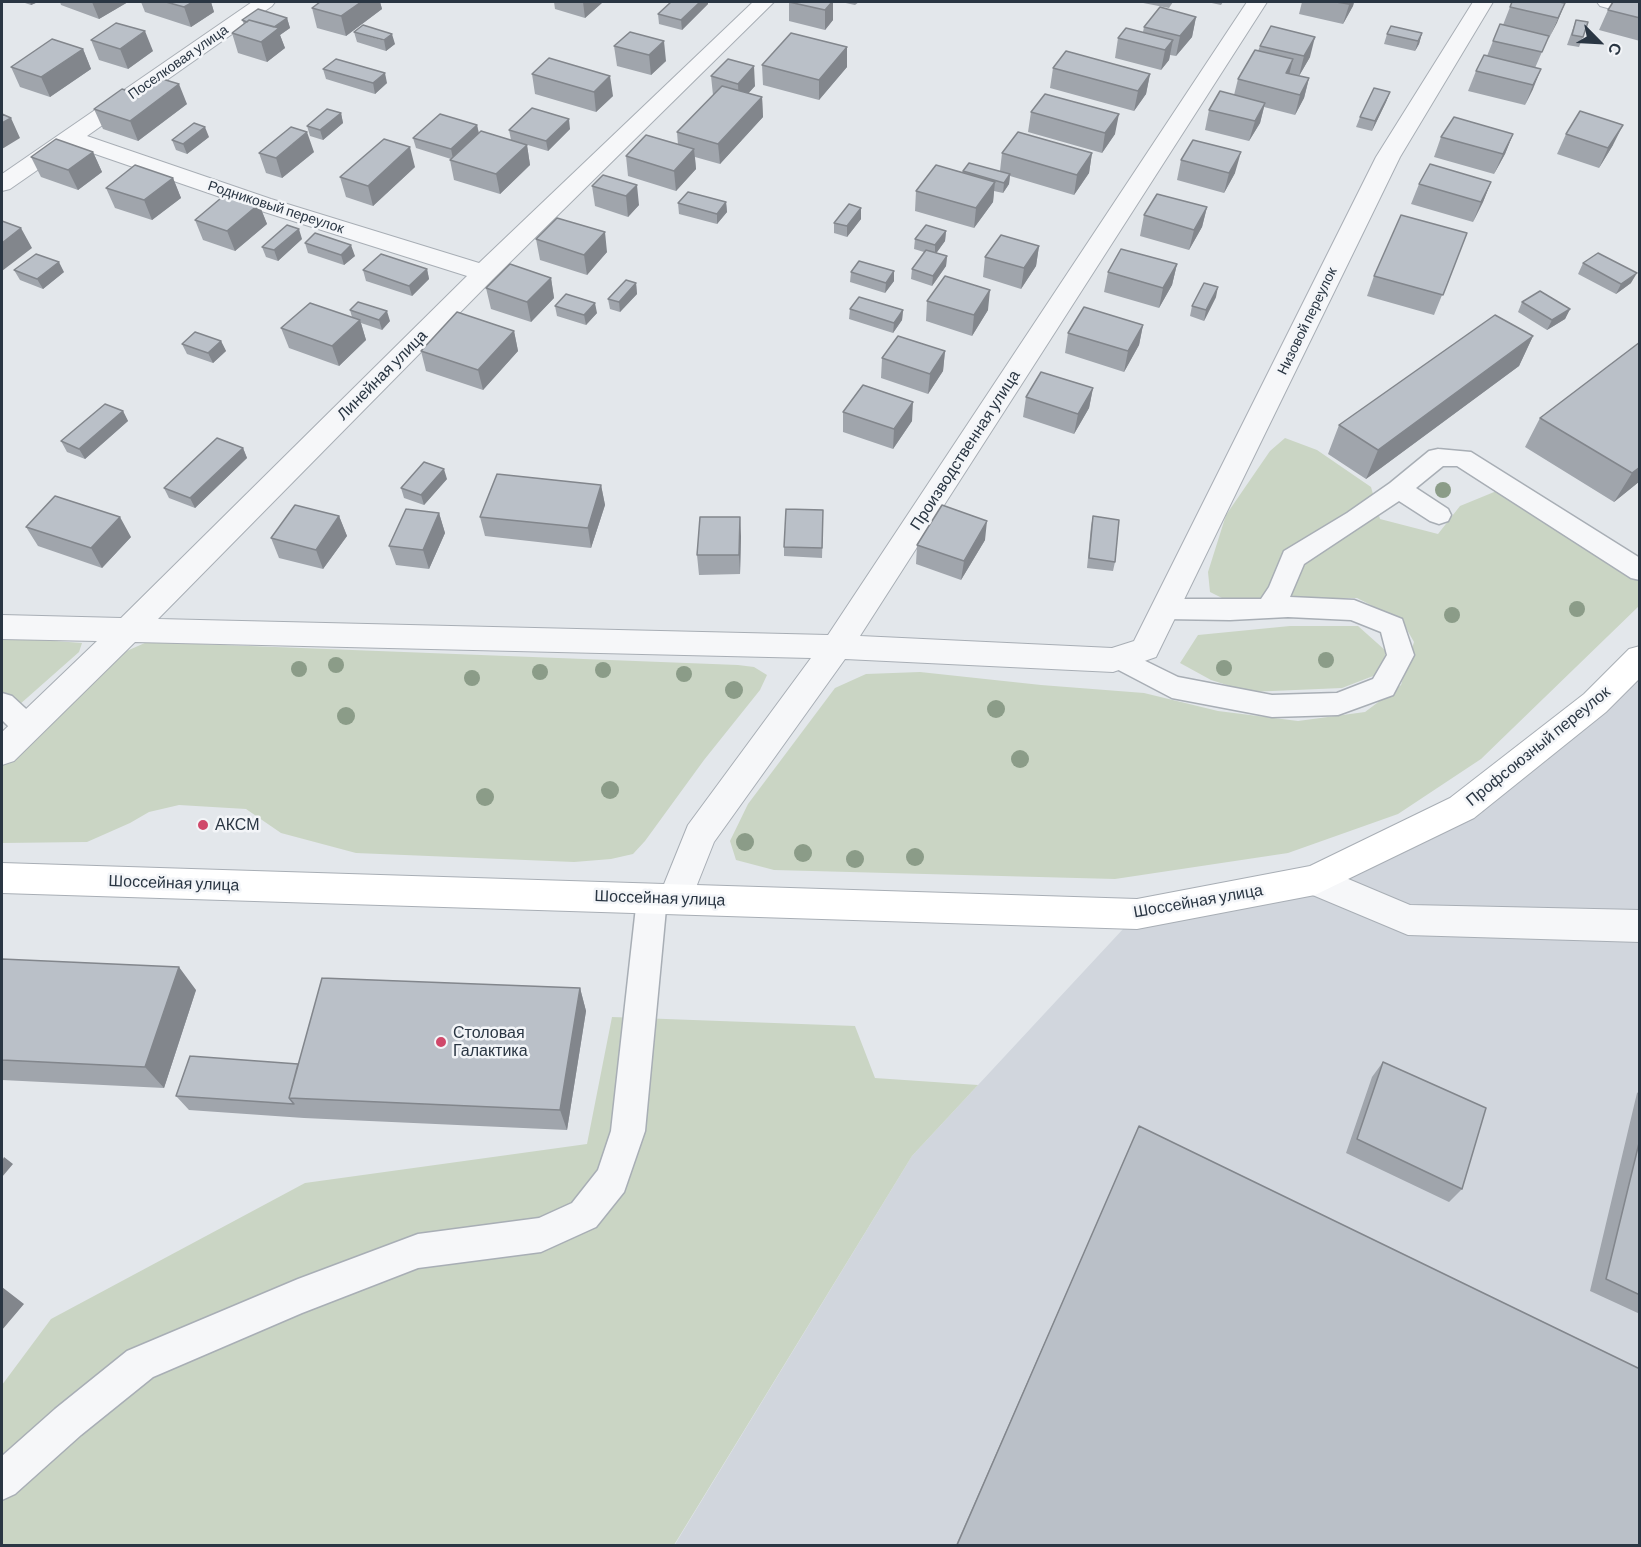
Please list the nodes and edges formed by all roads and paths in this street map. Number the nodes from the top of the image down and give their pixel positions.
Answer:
1 (265, 2) edge
2 (764, 2) edge
3 (1257, 2) edge
4 (1483, 2) edge
5 (1607, 2) edge
6 (1640, 11) edge
7 (70, 138) junction
8 (2, 184) edge
9 (484, 273) junction
10 (1399, 489) junction
11 (1439, 515) dead end
12 (1640, 571) edge
13 (1268, 608) junction
14 (1165, 609) junction
15 (2, 627) edge
16 (127, 631) junction
17 (837, 646) junction
18 (1132, 654) junction
19 (1640, 658) edge
20 (2, 704) edge
21 (27, 727) junction
22 (2, 752) edge
23 (1462, 808) joint
24 (2, 878) edge
25 (1315, 880) junction
26 (663, 898) junction
27 (1640, 926) edge
28 (2, 1481) edge

1 - 7 street, Поселковая улица
2 - 9 street, Линейная улица
3 - 17 street, Производственная улица
4 - 14 street, Низовой переулок
5 - 6 street
7 - 8 street, Поселковая улица
7 - 9 street, Родниковый переулок
9 - 16 street, Линейная улица
10 - 11 lane
10 - 12 lane
10 - 13 lane
13 - 14 lane
13 - 18 lane
14 - 18 street, Низовой переулок
15 - 16 street
16 - 17 street
16 - 21 street, Линейная улица
17 - 18 street
17 - 26 street, Производственная улица
19 - 23 main road, Профсоюзный переулок
20 - 21 lane
21 - 22 street, Линейная улица
23 - 25 main road, Шоссейная улица
24 - 26 main road, Шоссейная улица
25 - 26 main road, Шоссейная улица
25 - 27 street
26 - 28 lane

